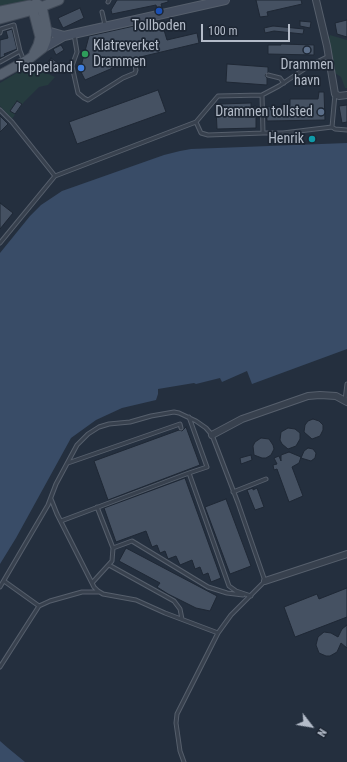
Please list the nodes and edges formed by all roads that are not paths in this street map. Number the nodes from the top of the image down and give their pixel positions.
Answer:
1 (59, 0) edge
2 (226, 0) edge
3 (316, 0) edge
4 (204, 2) edge
5 (39, 5) edge
6 (0, 11) edge
7 (102, 12) dead end
8 (0, 19) edge
9 (105, 27) junction
10 (0, 28) edge
11 (0, 33) edge
12 (74, 34) junction
13 (64, 36) junction
14 (46, 40) junction
15 (20, 51) junction
16 (329, 56) junction
17 (0, 62) edge
18 (24, 62) junction
19 (134, 62) dead end
20 (0, 75) edge
21 (268, 75) dead end
22 (284, 83) junction
23 (335, 94) junction
24 (262, 95) junction
25 (347, 95) edge
26 (0, 110) edge
27 (196, 122) junction
28 (332, 127) junction
29 (347, 130) edge
30 (263, 133) junction
31 (55, 176) junction
32 (0, 243) edge
33 (347, 384) edge
34 (346, 401) edge
35 (189, 417) junction
36 (181, 428) dead end
37 (212, 435) junction
38 (68, 463) junction
39 (189, 473) junction
40 (266, 480) dead end
41 (233, 492) junction
42 (51, 499) junction
43 (97, 507) junction
44 (60, 521) junction
45 (113, 548) junction
46 (347, 554) edge
47 (109, 565) junction
48 (4, 581) junction
49 (265, 581) junction
50 (92, 583) junction
51 (0, 588) edge
52 (99, 592) junction
53 (250, 596) junction
54 (39, 606) junction
55 (182, 619) junction
56 (218, 633) junction
57 (0, 667) edge
58 (184, 762) edge

1 - 5 main road
2 - 4 main road
3 - 16 street
4 - 9 main road
5 - 6 main road
5 - 8 main road
5 - 14 main road
7 - 9 lane
9 - 12 main road
10 - 11 lane
10 - 15 lane
12 - 13 main road
12 - 19 lane
13 - 14 main road
13 - 14 main road
14 - 18 main road
15 - 17 lane
15 - 18 lane
16 - 22 lane
16 - 23 street
18 - 20 main road
21 - 22 lane
22 - 24 lane
23 - 25 street
23 - 28 lane
24 - 27 lane
24 - 30 lane
26 - 31 lane
27 - 30 lane
27 - 31 lane
28 - 29 lane
28 - 30 lane
31 - 32 lane
33 - 34 lane
34 - 37 street
35 - 37 lane
35 - 38 lane
35 - 39 lane
36 - 38 lane
37 - 41 lane
38 - 42 lane
39 - 43 lane
39 - 53 lane
40 - 41 lane
41 - 49 lane
42 - 44 lane
42 - 48 lane
43 - 44 lane
43 - 45 lane
44 - 50 lane
45 - 47 lane
45 - 53 lane
46 - 49 street
47 - 50 lane
47 - 55 lane
48 - 51 lane
48 - 54 lane
49 - 53 lane
50 - 52 lane
52 - 54 lane
52 - 55 lane
53 - 56 lane
54 - 57 lane
55 - 56 lane
56 - 58 lane

